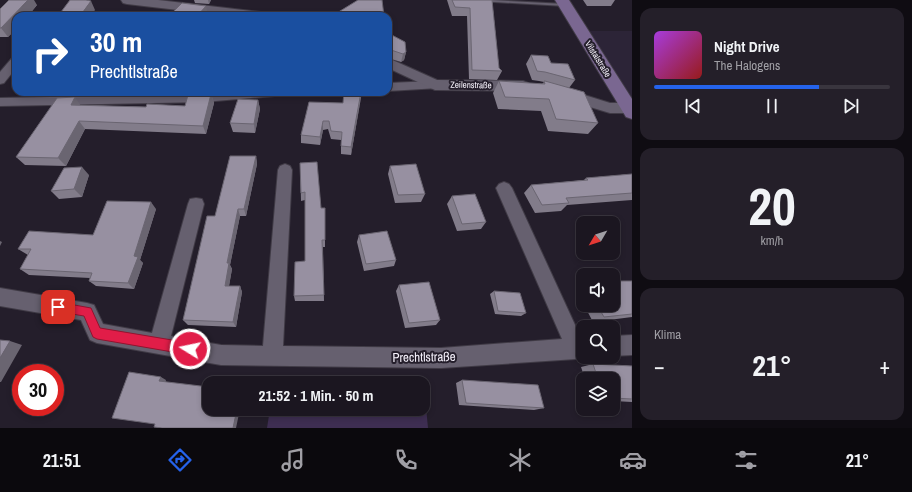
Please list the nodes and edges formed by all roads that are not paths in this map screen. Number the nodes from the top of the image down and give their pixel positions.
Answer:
1 (127, 0) edge
2 (494, 0) edge
3 (564, 2) edge
4 (175, 3) edge
5 (235, 12) edge
6 (392, 64) edge
7 (12, 65) edge
8 (0, 80) edge
9 (435, 85) junction
10 (392, 86) edge
11 (228, 96) edge
12 (0, 102) edge
13 (630, 110) edge
14 (285, 170) dead end
15 (504, 188) dead end
16 (196, 204) dead end
17 (0, 298) edge
18 (159, 343) junction
19 (576, 343) edge
20 (632, 345) edge
21 (620, 346) edge
22 (576, 349) edge
23 (272, 356) junction

1 - 4 street
2 - 3 lane, Vilstalstraße
3 - 13 main road, Vilstalstraße
4 - 5 street
6 - 9 street, Zeilenstraße
7 - 8 street
9 - 10 street
9 - 13 street, Zeilenstraße
11 - 12 street
14 - 23 street
15 - 19 street, Prechtlstraße
16 - 18 street
17 - 18 street, Prechtlstraße
18 - 23 street, Prechtlstraße
20 - 21 street
22 - 23 street, Prechtlstraße

